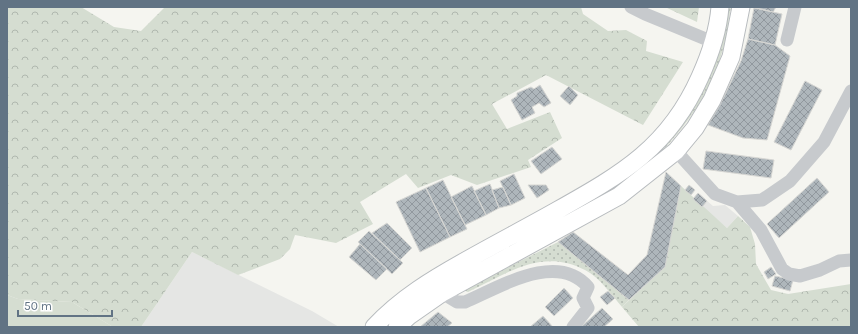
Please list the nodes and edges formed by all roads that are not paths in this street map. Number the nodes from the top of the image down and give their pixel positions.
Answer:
1 (631, 7) edge
2 (720, 7) edge
3 (741, 7) edge
4 (795, 7) edge
5 (787, 40) dead end
6 (713, 42) junction
7 (851, 91) edge
8 (676, 151) junction
9 (737, 202) junction
10 (851, 260) edge
11 (442, 294) junction
12 (374, 327) edge
13 (397, 327) edge
14 (573, 327) edge

1 - 6 street
2 - 6 main road
3 - 8 main road
4 - 5 street
6 - 12 main road
7 - 9 street
8 - 9 street
8 - 11 main road
9 - 10 street
11 - 13 main road
11 - 14 street

